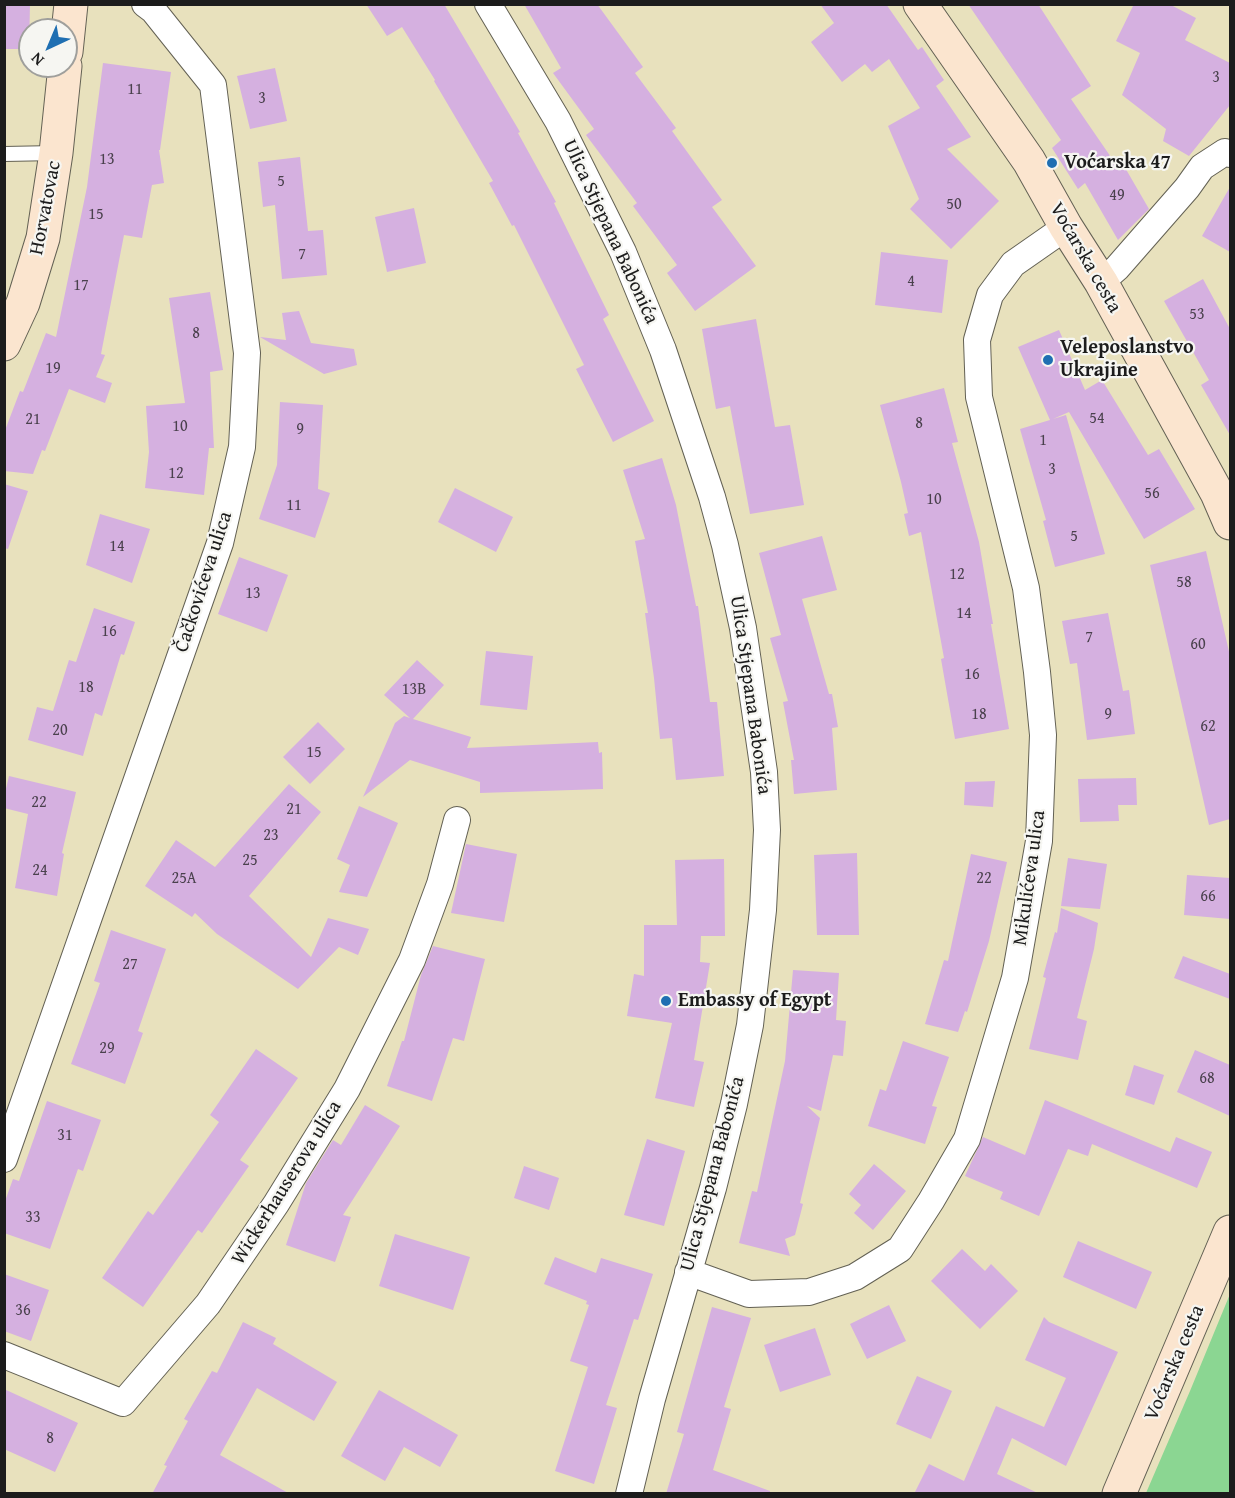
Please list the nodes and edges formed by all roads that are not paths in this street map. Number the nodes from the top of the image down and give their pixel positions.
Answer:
1 (145, 4) edge
2 (488, 4) edge
3 (920, 4) edge
4 (64, 78) edge
5 (56, 153) junction
6 (4, 154) edge
7 (1230, 154) edge
8 (1066, 227) junction
9 (1101, 282) junction
10 (4, 344) edge
11 (1230, 523) edge
12 (457, 820) dead end
13 (4, 1159) edge
14 (1230, 1232) edge
15 (688, 1272) junction
16 (4, 1355) edge
17 (629, 1494) edge
18 (1119, 1494) edge

1 - 13 street, Čačkovićeva ulica
2 - 15 street, Ulica Stjepana Babonića
3 - 8 street, Voćarska cesta
4 - 5 street, Horvatovac
5 - 6 lane
5 - 10 street, Horvatovac
7 - 9 street
8 - 9 street, Voćarska cesta
8 - 15 street, Mikulićeva ulica
9 - 11 street, Voćarska cesta
12 - 16 street, Wickerhauserova ulica
14 - 18 street, Voćarska cesta
15 - 17 street, Ulica Stjepana Babonića

